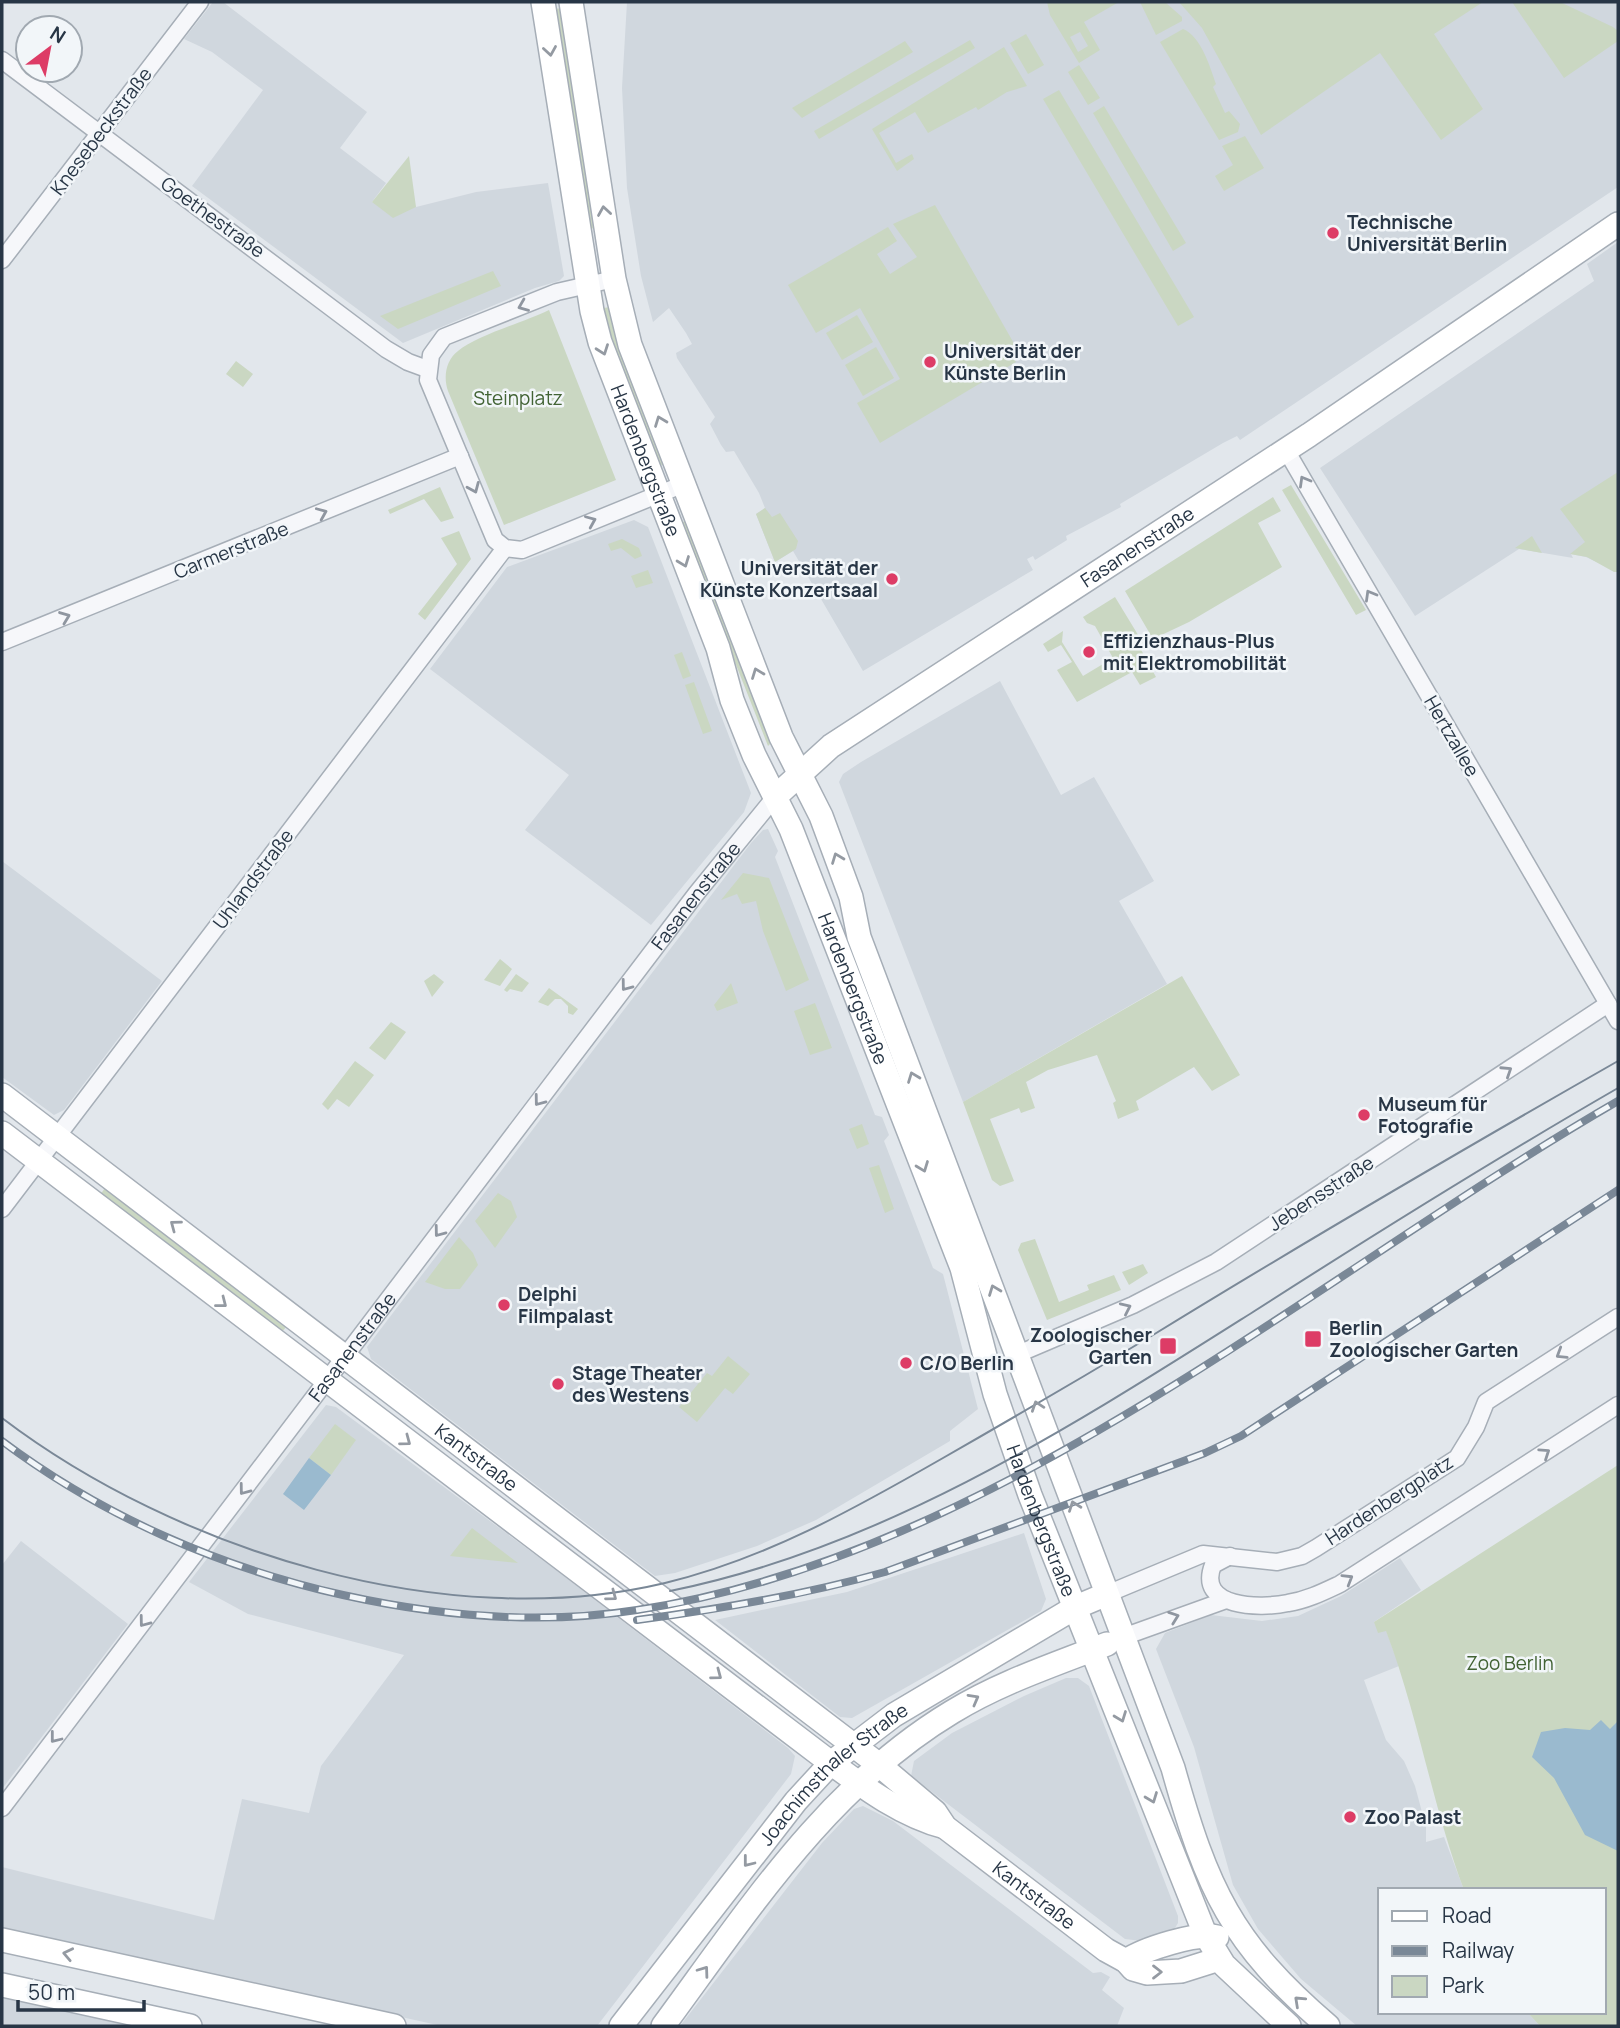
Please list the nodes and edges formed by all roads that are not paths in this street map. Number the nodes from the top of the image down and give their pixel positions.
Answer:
1 (200, 2) edge
2 (543, 2) edge
3 (570, 2) edge
4 (2, 60) edge
5 (99, 133) junction
6 (1618, 224) edge
7 (2, 260) edge
8 (614, 279) junction
9 (587, 284) junction
10 (427, 369) junction
11 (1286, 450) junction
12 (460, 456) junction
13 (684, 484) junction
14 (658, 495) junction
15 (505, 548) junction
16 (2, 642) edge
17 (800, 773) junction
18 (775, 797) junction
19 (1608, 1004) junction
20 (1618, 1021) edge
21 (2, 1095) edge
22 (2, 1133) edge
23 (57, 1137) junction
24 (38, 1161) junction
25 (2, 1209) edge
26 (1618, 1317) edge
27 (1018, 1354) junction
28 (344, 1356) junction
29 (325, 1381) junction
30 (1618, 1405) edge
31 (1233, 1556) junction
32 (1107, 1594) junction
33 (1226, 1600) junction
34 (1076, 1607) junction
35 (1123, 1637) junction
36 (1093, 1649) junction
37 (852, 1745) junction
38 (831, 1763) junction
39 (878, 1764) junction
40 (858, 1783) junction
41 (2, 1808) edge
42 (945, 1827) junction
43 (1205, 1934) junction
44 (2, 1940) edge
45 (1247, 1946) junction
46 (1219, 1959) junction
47 (1126, 1961) junction
48 (2, 1985) edge
49 (190, 2026) edge
50 (394, 2026) edge
51 (621, 2026) edge
52 (663, 2026) edge
53 (1289, 2026) edge
54 (1328, 2026) edge

1 - 5 street, Knesebeckstraße
2 -> 9 main road, Hardenbergstraße
8 -> 3 main road, Hardenbergstraße
4 - 5 street, Goethestraße
5 - 7 street, Knesebeckstraße
5 - 10 street, Goethestraße
6 - 11 main road, Fasanenstraße
8 - 9 street
13 -> 8 main road, Hardenbergstraße
9 -> 10 street
9 -> 14 main road, Hardenbergstraße
10 - 12 street
11 - 17 main road, Fasanenstraße
19 -> 11 street, Hertzallee
12 -> 15 street
16 -> 12 street, Carmerstraße
13 - 14 street
17 -> 13 main road, Hardenbergstraße
15 -> 14 street
14 -> 18 main road, Hardenbergstraße
15 - 23 street, Uhlandstraße
17 - 18 main road, Fasanenstraße
27 -> 17 main road, Hardenbergstraße
18 -> 28 street, Fasanenstraße
18 -> 34 main road, Hardenbergstraße
19 - 20 street, Hertzallee
27 -> 19 street, Jebensstraße
21 - 23 main road, Kantstraße
22 - 24 main road, Kantstraße
23 - 24 street, Uhlandstraße
28 -> 23 main road, Kantstraße
24 - 25 street, Uhlandstraße
24 -> 29 main road, Kantstraße
26 -> 31 street, Hardenbergplatz
32 -> 27 main road, Hardenbergstraße
28 - 29 street, Fasanenstraße
28 - 37 main road, Kantstraße
29 -> 38 main road, Kantstraße
29 -> 41 street, Fasanenstraße
33 -> 30 street
31 - 32 street, Hardenbergplatz
31 - 33 street
32 - 34 main road, Joachimsthaler Straße
32 - 35 main road, Hardenbergstraße
35 -> 33 street
34 - 36 main road, Hardenbergstraße
34 - 37 main road, Joachimsthaler Straße
35 - 36 main road, Joachimsthaler Straße
35 - 45 main road, Hardenbergstraße
39 -> 36 main road, Joachimsthaler Straße
36 -> 43 main road, Hardenbergstraße
37 - 38 main road, Joachimsthaler Straße
37 - 39 main road, Kantstraße
38 - 40 main road, Kantstraße
38 -> 51 main road, Joachimsthaler Straße
39 - 40 main road, Joachimsthaler Straße
39 - 42 main road, Kantstraße
40 - 42 main road, Kantstraße
52 -> 40 main road, Joachimsthaler Straße
42 - 47 main road, Kantstraße
43 - 45 main road
43 - 46 main road, Hardenbergstraße
43 - 47 main road
50 -> 44 main road
54 -> 45 main road, Hardenbergstraße
47 -> 46 main road, Kantstraße
46 - 53 main road, Hardenbergstraße
48 - 49 main road

